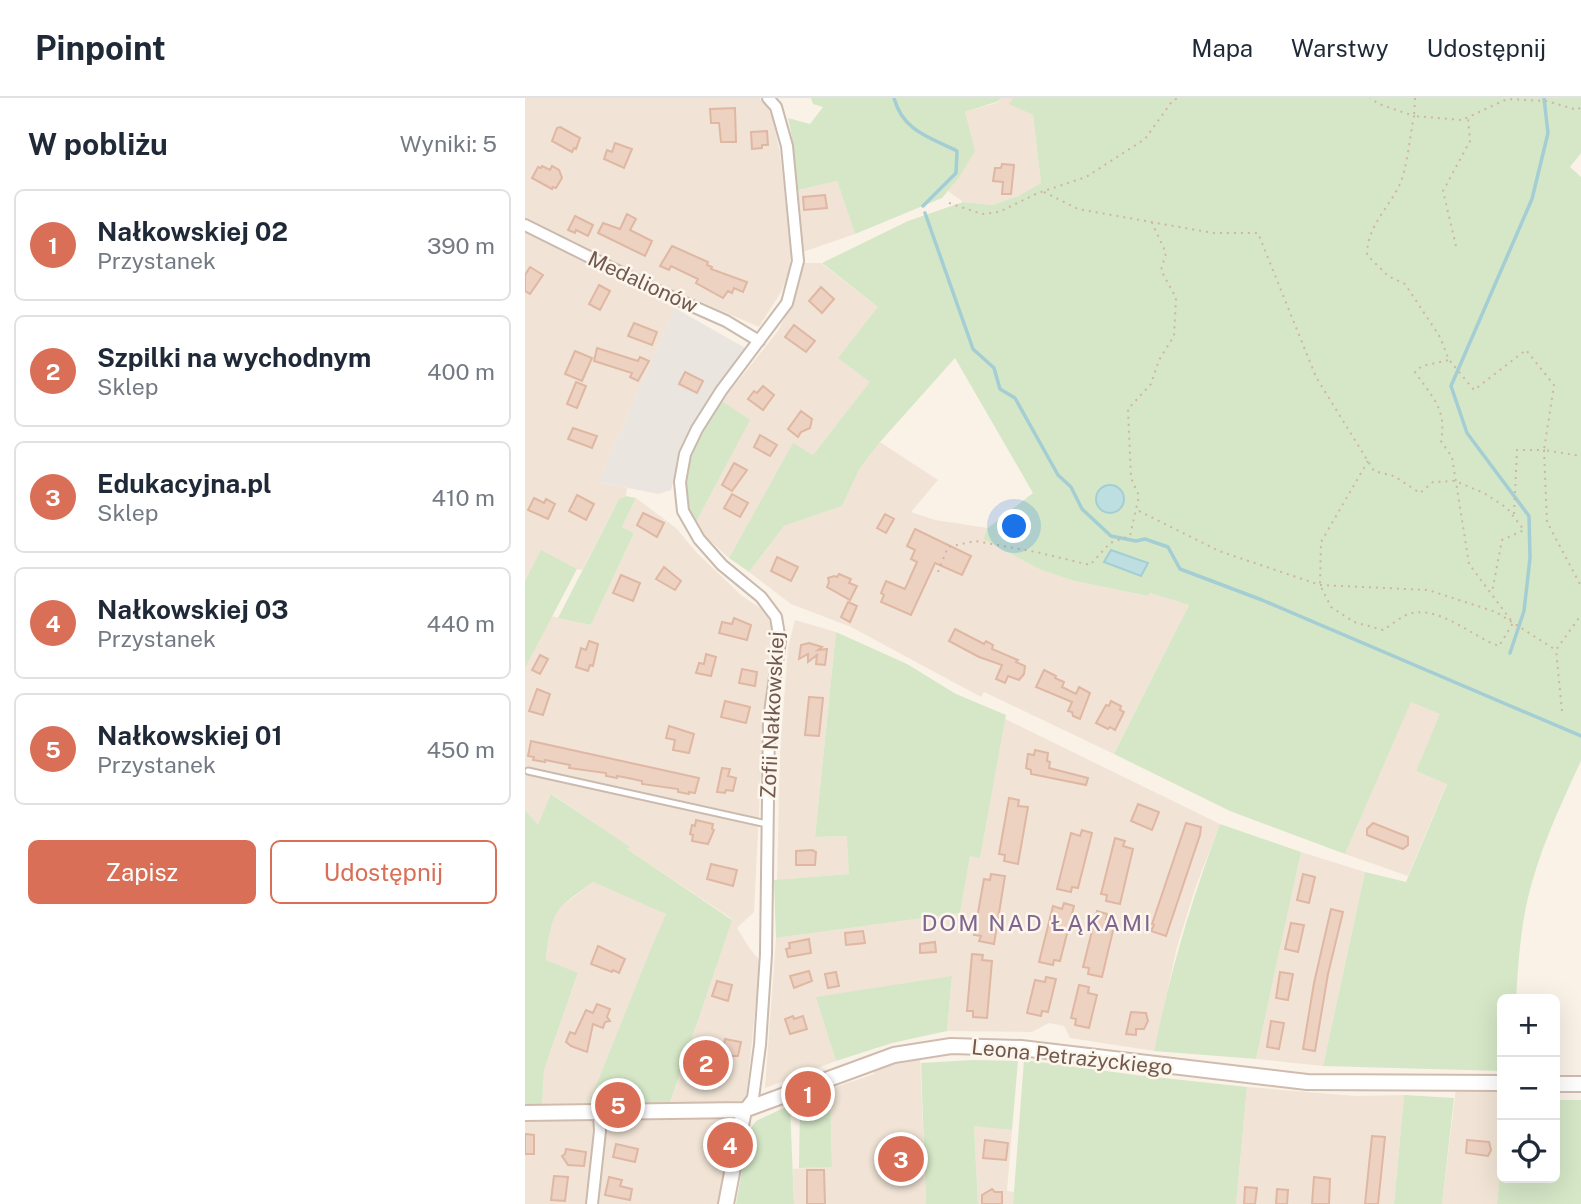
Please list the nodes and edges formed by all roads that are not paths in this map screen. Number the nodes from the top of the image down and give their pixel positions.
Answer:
1 (768, 98) edge
2 (525, 225) edge
3 (759, 341) junction
4 (528, 771) dead end
5 (767, 824) junction
6 (1497, 1083) edge
7 (1560, 1084) edge
8 (1581, 1084) edge
9 (744, 1110) junction
10 (525, 1113) edge
11 (600, 1113) junction
12 (592, 1204) edge
13 (726, 1204) edge

1 - 3 street, Zofii Nałkowskiej
2 - 3 street, Medalionów
3 - 5 street, Zofii Nałkowskiej
4 - 5 lane
5 - 9 street, Zofii Nałkowskiej
6 - 9 street, Leona Petrażyckiego
7 - 8 street
9 - 11 street, Leona Petrażyckiego
9 - 13 street
10 - 11 street, Leona Petrażyckiego
11 - 12 street

